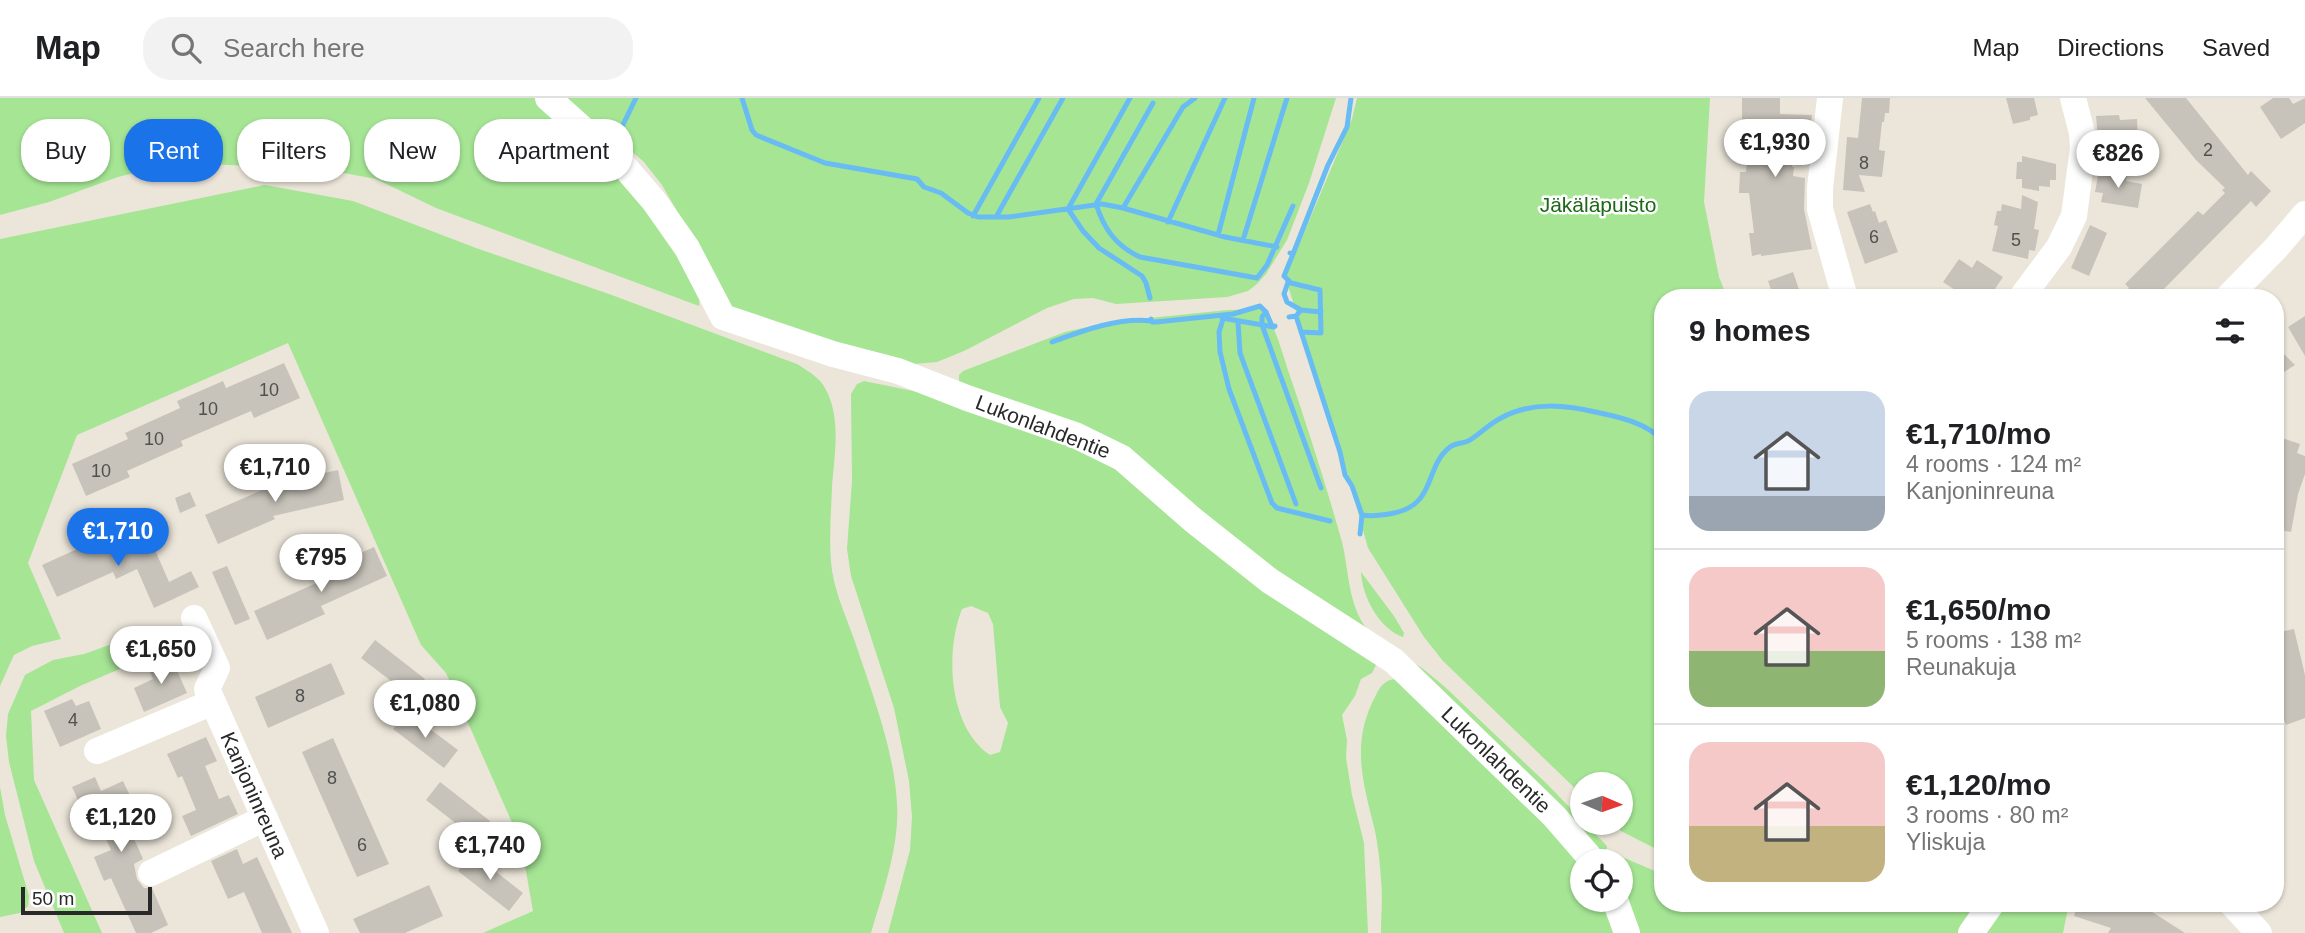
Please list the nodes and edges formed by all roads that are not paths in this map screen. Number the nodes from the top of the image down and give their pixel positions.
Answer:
1 (548, 98) edge
2 (1830, 98) edge
3 (2073, 98) edge
4 (2305, 214) edge
5 (1842, 289) edge
6 (2028, 289) edge
7 (2236, 289) edge
8 (194, 618) dead end
9 (213, 702) junction
10 (97, 751) dead end
11 (265, 818) junction
12 (1583, 849) edge
13 (152, 873) dead end
14 (1619, 912) edge
15 (1986, 912) edge
16 (2239, 912) edge
17 (316, 933) edge
18 (1627, 933) edge
19 (1971, 933) edge
20 (2259, 933) edge

1 - 12 street, Lukonlahdentie
2 - 5 street
3 - 6 street
4 - 7 street
8 - 9 street, Kanjoninreuna
9 - 10 street
9 - 11 street, Kanjoninreuna
11 - 13 street
11 - 17 street, Kanjoninreuna
14 - 18 street
15 - 19 street
16 - 20 street

